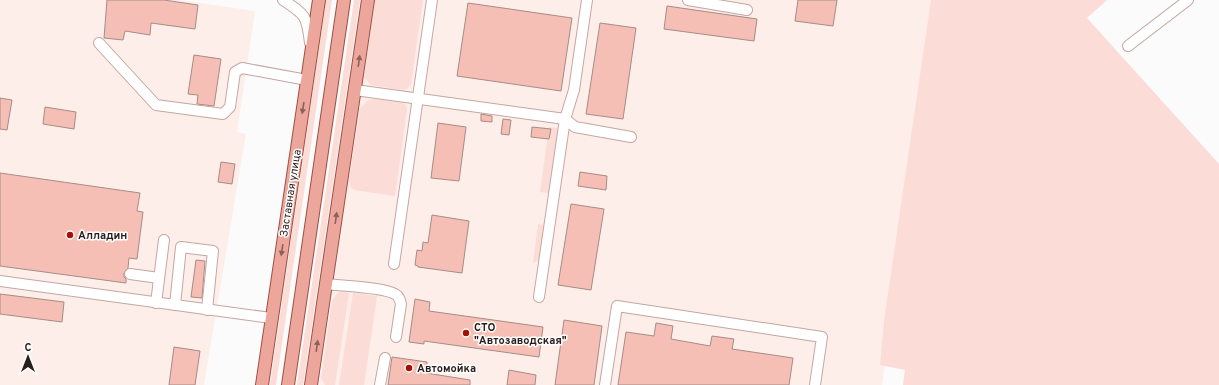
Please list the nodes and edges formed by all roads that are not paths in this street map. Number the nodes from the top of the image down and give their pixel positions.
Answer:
1 (284, 0) edge
2 (319, 0) edge
3 (344, 0) edge
4 (368, 0) edge
5 (432, 0) edge
6 (587, 0) edge
7 (688, 0) edge
8 (1188, 0) edge
9 (747, 10) dead end
10 (99, 43) dead end
11 (1128, 46) dead end
12 (311, 55) junction
13 (308, 80) junction
14 (355, 90) junction
15 (418, 99) junction
16 (565, 119) junction
17 (631, 136) dead end
18 (164, 240) dead end
19 (394, 264) dead end
20 (130, 274) dead end
21 (159, 278) junction
22 (0, 281) edge
23 (326, 284) junction
24 (540, 297) dead end
25 (156, 303) junction
26 (175, 305) junction
27 (207, 310) junction
28 (271, 318) junction
29 (396, 337) dead end
30 (385, 358) dead end
31 (262, 385) edge
32 (288, 385) edge
33 (311, 385) edge
34 (380, 385) edge
35 (605, 385) edge
36 (815, 385) edge

1 - 12 lane
2 - 12 main road, Заставная улица
3 - 32 main road
14 -> 4 main road
5 - 15 lane
6 - 16 lane
7 - 9 lane
8 - 11 lane
10 - 13 lane
12 - 13 main road, Заставная улица
13 -> 28 main road, Заставная улица
14 - 15 lane
23 -> 14 main road
15 - 16 lane
15 - 19 lane
16 - 17 lane
16 - 24 lane
18 - 21 lane
20 - 21 lane
21 - 25 lane
22 - 25 lane
23 - 29 lane
33 -> 23 main road
25 - 26 lane
26 - 27 lane
26 - 27 lane
27 - 28 lane
28 - 31 main road, Заставная улица
30 - 34 lane
35 - 36 lane

